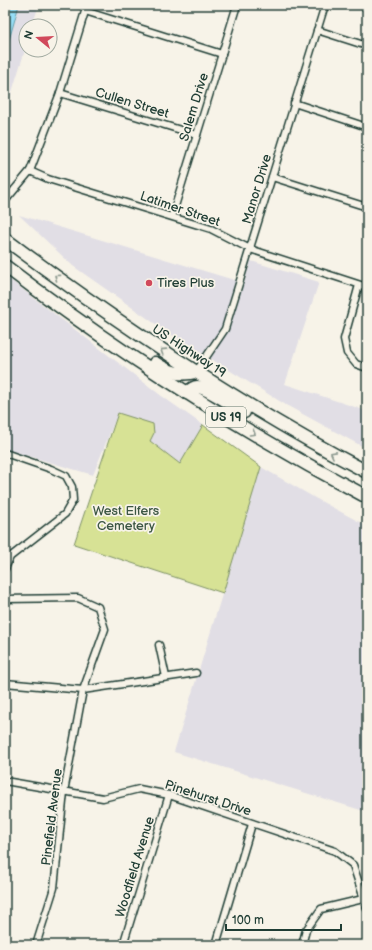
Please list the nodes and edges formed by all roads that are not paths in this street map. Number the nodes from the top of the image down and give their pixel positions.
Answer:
1 (237, 5) edge
2 (325, 5) edge
3 (86, 8) edge
4 (317, 30) junction
5 (367, 46) edge
6 (222, 54) junction
7 (60, 93) junction
8 (294, 103) junction
9 (367, 127) edge
10 (197, 135) junction
11 (30, 171) junction
12 (272, 177) junction
13 (5, 201) edge
14 (367, 207) edge
15 (172, 216) junction
16 (5, 239) edge
17 (250, 249) junction
18 (5, 266) edge
19 (359, 285) junction
20 (367, 287) edge
21 (90, 329) junction
22 (367, 368) edge
23 (196, 372) junction
24 (186, 393) junction
25 (310, 441) junction
26 (5, 453) edge
27 (367, 472) edge
28 (367, 497) edge
29 (5, 569) edge
30 (5, 599) edge
31 (159, 645) dead end
32 (196, 673) dead end
33 (166, 677) junction
34 (5, 683) edge
35 (83, 690) junction
36 (5, 782) edge
37 (64, 792) junction
38 (169, 795) junction
39 (252, 824) junction
40 (363, 899) junction
41 (367, 908) edge
42 (36, 945) edge
43 (123, 945) edge
44 (216, 945) edge
45 (302, 945) edge

1 - 6 street, Salem Drive
2 - 4 street, Manor Drive
3 - 6 street
3 - 7 street
4 - 5 street
4 - 8 street, Manor Drive
6 - 10 street, Salem Drive
7 - 10 street, Cullen Street
7 - 11 street
8 - 9 street
8 - 12 street, Manor Drive
10 - 15 street, Salem Drive
11 - 13 street
11 - 15 street, Latimer Street
12 - 14 street
12 - 17 street, Manor Drive
15 - 17 street, Latimer Street
23 -> 16 highway, US Highway 19 / US 19
17 - 19 street, Latimer Street
17 - 23 street, Manor Drive
18 - 21 highway, US 19
19 - 20 street, Latimer Street
19 - 22 street
21 - 23 highway
21 - 24 highway, US 19
23 - 25 highway, US Highway 19 / US 19
24 - 25 highway
24 -> 28 highway, US 19
27 -> 25 highway, US Highway 19 / US 19
26 - 29 street
30 - 35 street, Pinefield Avenue
31 - 33 street
32 - 33 street
33 - 35 street
34 - 35 street
35 - 37 street, Pinefield Avenue
36 - 37 street, Pinehurst Drive
37 - 38 street, Pinehurst Drive
37 - 42 street, Pinefield Avenue
38 - 39 street, Pinehurst Drive
38 - 43 street, Woodfield Avenue
39 - 40 street, Pinehurst Drive
39 - 44 street
40 - 41 street, Pinehurst Drive
40 - 45 street

